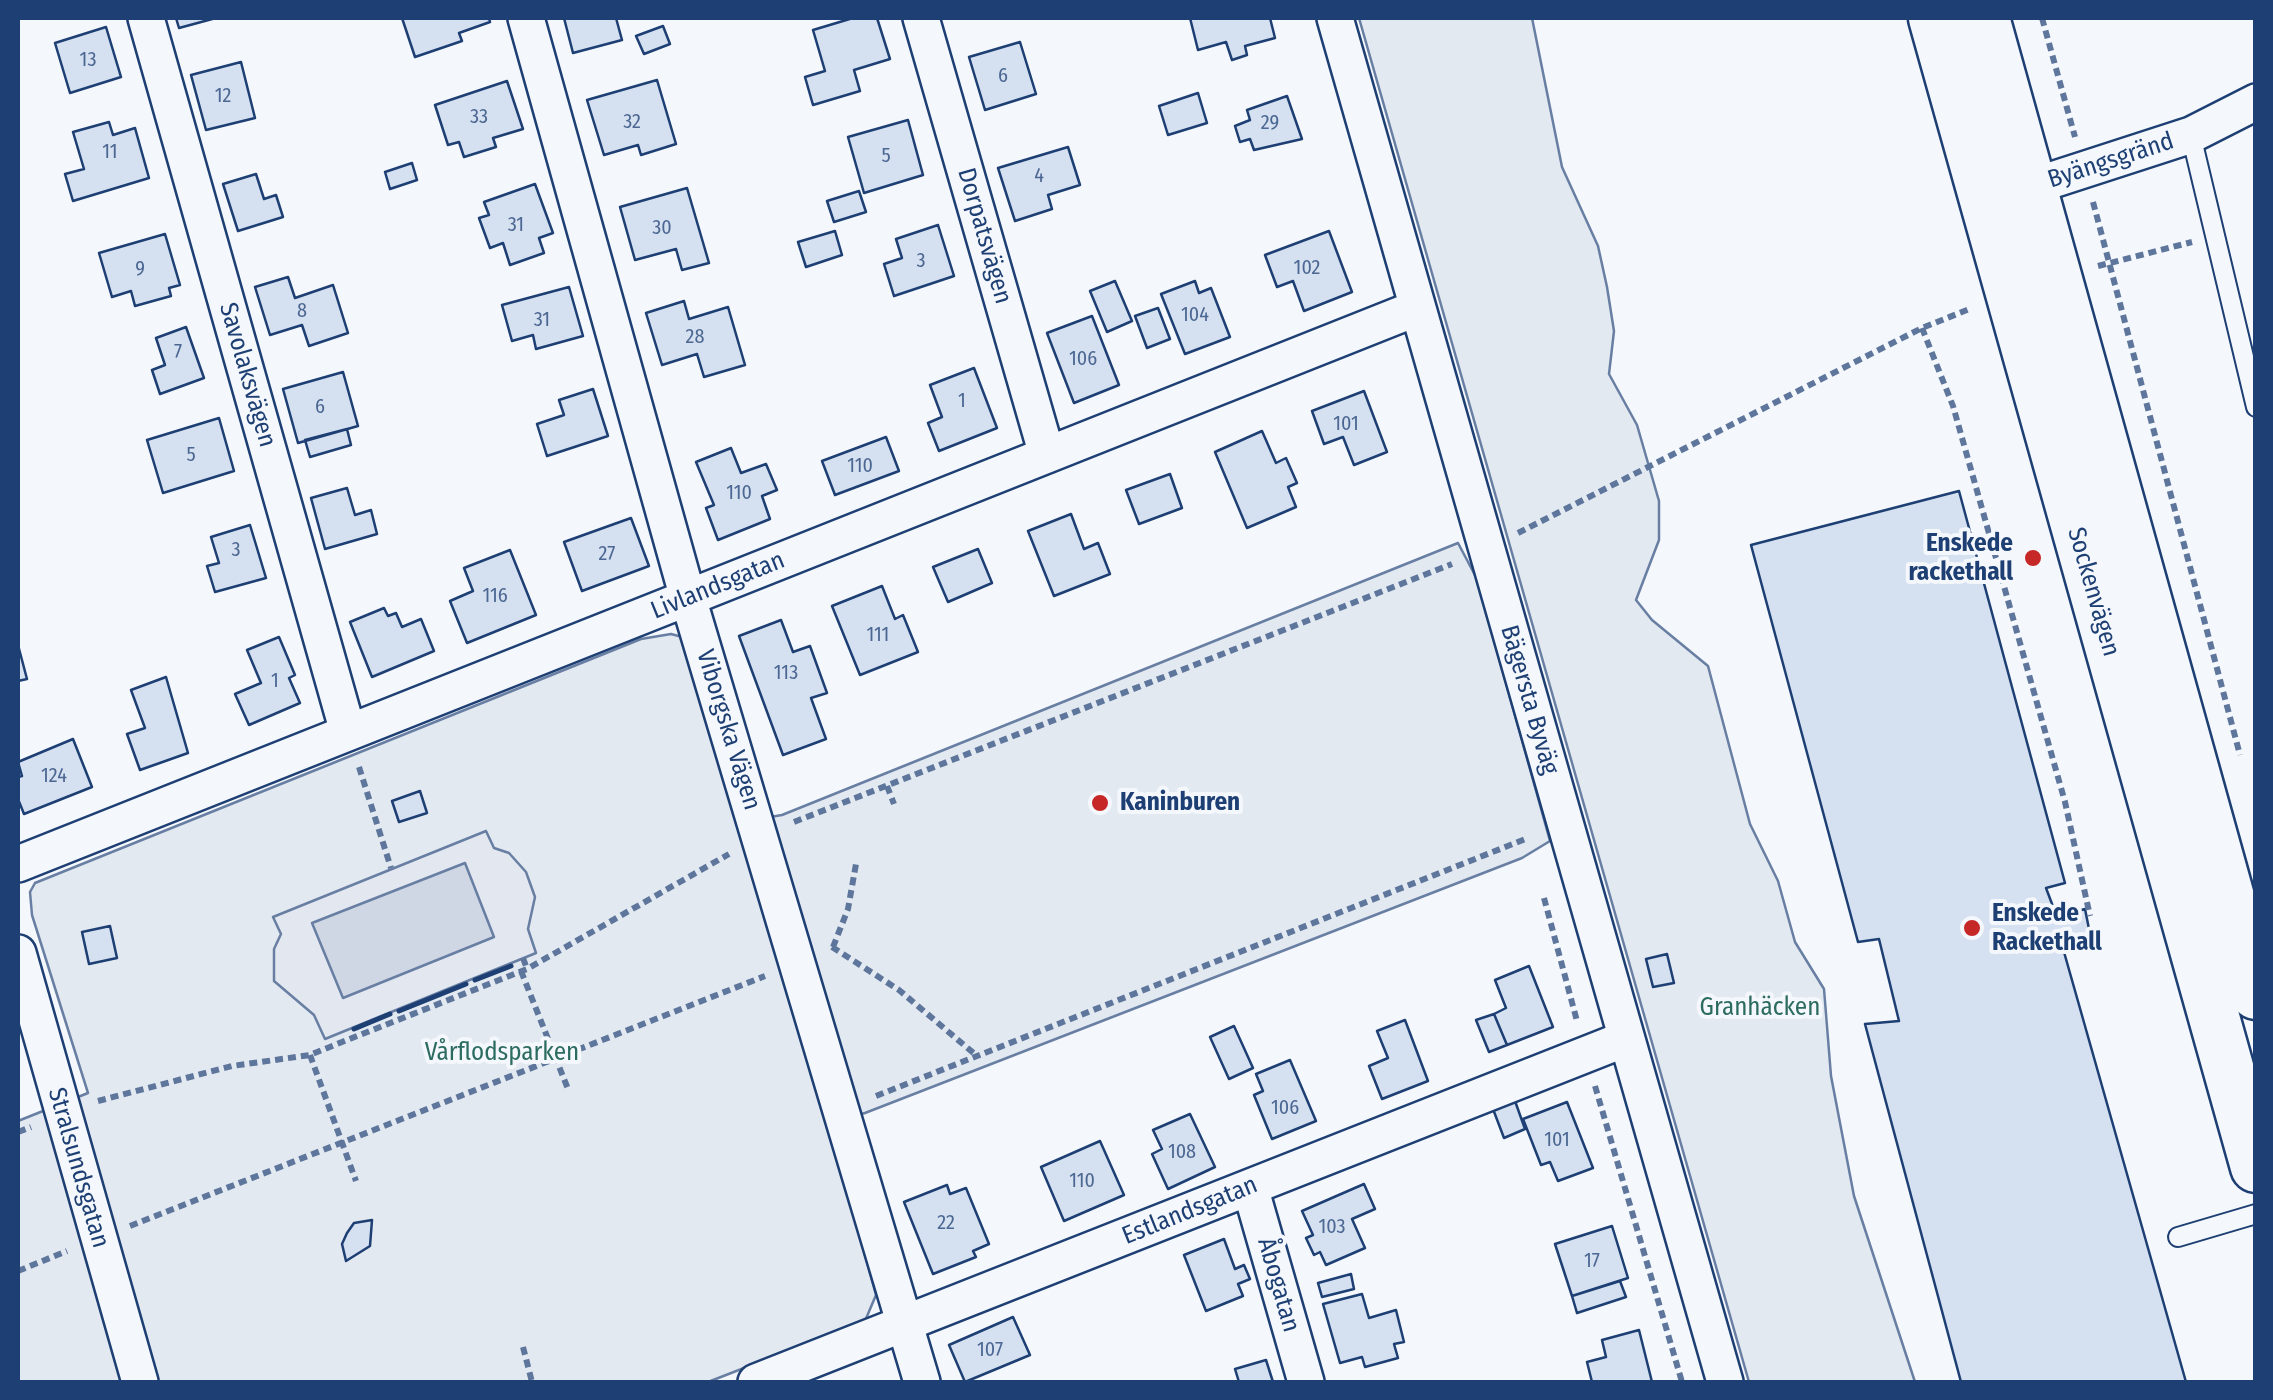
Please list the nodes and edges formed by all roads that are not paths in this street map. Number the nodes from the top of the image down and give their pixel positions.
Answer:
1 (146, 18) edge
2 (526, 18) edge
3 (921, 18) edge
4 (1336, 18) edge
5 (1934, 18) edge
6 (1984, 18) edge
7 (2249, 116) edge
8 (2191, 134) junction
9 (2032, 187) junction
10 (1984, 202) junction
11 (1418, 308) junction
12 (2256, 407) edge
13 (1048, 455) junction
14 (688, 598) junction
15 (348, 732) junction
16 (18, 864) edge
17 (18, 953) edge
18 (2256, 994) edge
19 (1625, 1038) junction
20 (2256, 1167) edge
21 (1250, 1187) junction
22 (2256, 1214) edge
23 (2178, 1237) dead end
24 (905, 1323) junction
25 (140, 1382) edge
26 (756, 1382) edge
27 (922, 1382) edge
28 (1306, 1382) edge
29 (1725, 1382) edge

1 - 15 street, Savolaksvägen
2 - 14 street, Viborgska Vägen
3 - 13 street, Dorpatsvägen
4 - 11 street, Bägersta Byväg
5 - 10 main road, Sockenvägen
6 - 9 main road, Sockenvägen
7 - 8 street, Byängsgränd
8 - 9 street, Byängsgränd
8 - 12 lane
9 - 10 street, Byängsgränd
9 - 18 main road, Sockenvägen
10 - 20 main road, Sockenvägen
11 - 13 street, Livlandsgatan
11 - 19 street, Bägersta Byväg
13 - 14 street, Livlandsgatan
14 - 15 street, Livlandsgatan
14 - 24 street, Viborgska Vägen
15 - 16 street, Livlandsgatan
17 - 25 street, Stralsundsgatan
19 - 21 street, Estlandsgatan
19 - 29 street, Bägersta Byväg
21 - 24 street, Estlandsgatan
21 - 28 street, Åbogatan
22 - 23 lane
24 - 26 street, Estlandsgatan
24 - 27 street, Viborgska Vägen

